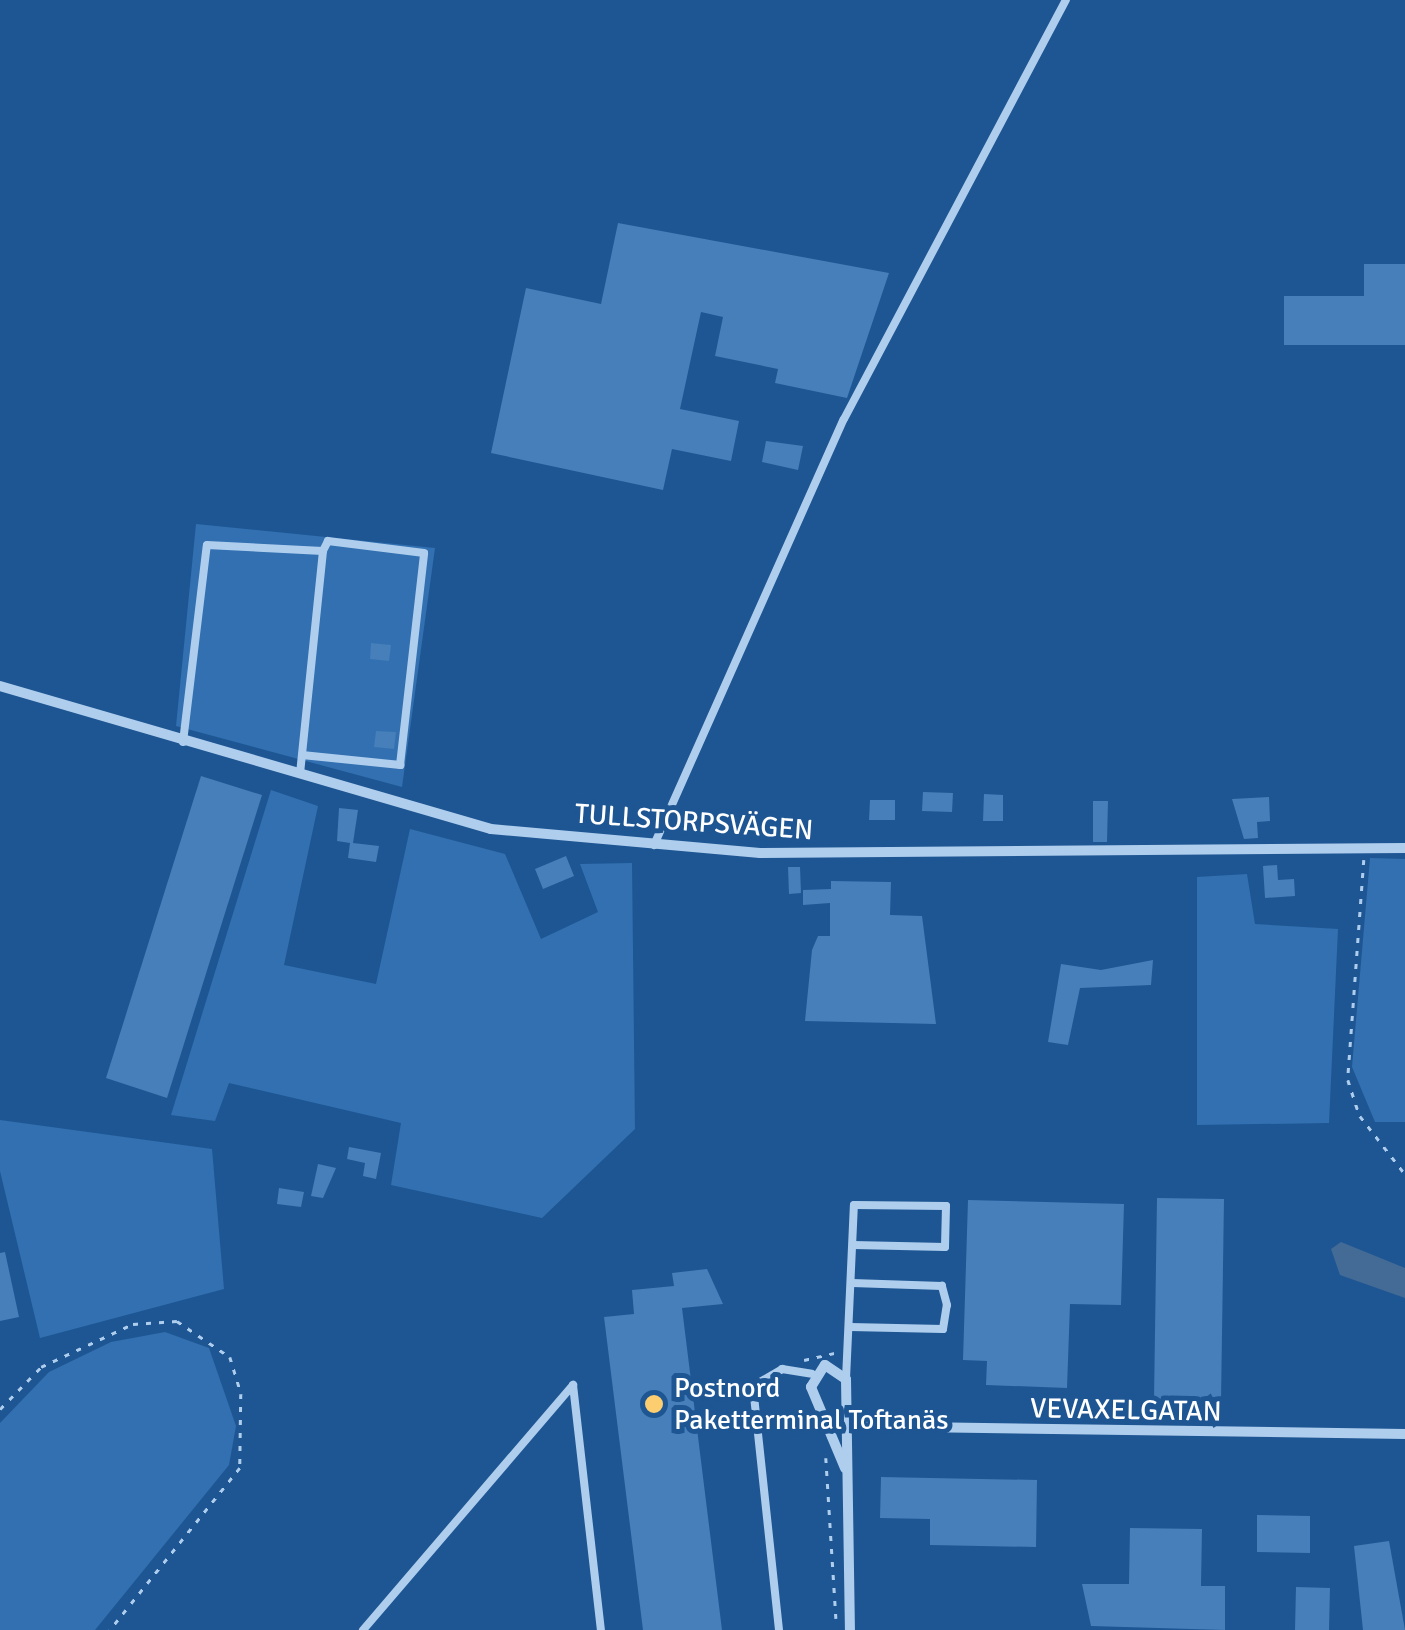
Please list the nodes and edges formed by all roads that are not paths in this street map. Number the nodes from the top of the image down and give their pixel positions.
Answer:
1 (1066, 0) edge
2 (323, 551) junction
3 (0, 686) edge
4 (183, 744) junction
5 (302, 755) junction
6 (300, 778) junction
7 (654, 845) junction
8 (1405, 848) edge
9 (853, 1245) junction
10 (852, 1283) junction
11 (850, 1327) junction
12 (812, 1374) junction
13 (846, 1378) junction
14 (846, 1426) junction
15 (1405, 1434) edge
16 (845, 1468) junction
17 (363, 1630) edge
18 (602, 1630) edge
19 (779, 1630) edge
20 (850, 1630) edge

1 - 7 lane
2 - 4 lane
2 - 5 lane
2 - 5 lane
3 - 4 street, TULLSTORPSVÄGEN
4 - 6 street, TULLSTORPSVÄGEN
5 - 6 lane
6 - 7 street, TULLSTORPSVÄGEN
7 - 8 street, TULLSTORPSVÄGEN
9 - 9 lane
9 - 10 lane
10 - 11 lane
10 - 11 lane
11 - 13 lane
12 - 13 street
12 - 16 street
12 - 19 lane
13 - 14 street
14 - 15 street, VEVAXELGATAN
14 - 16 street
16 - 20 street
17 - 18 lane

